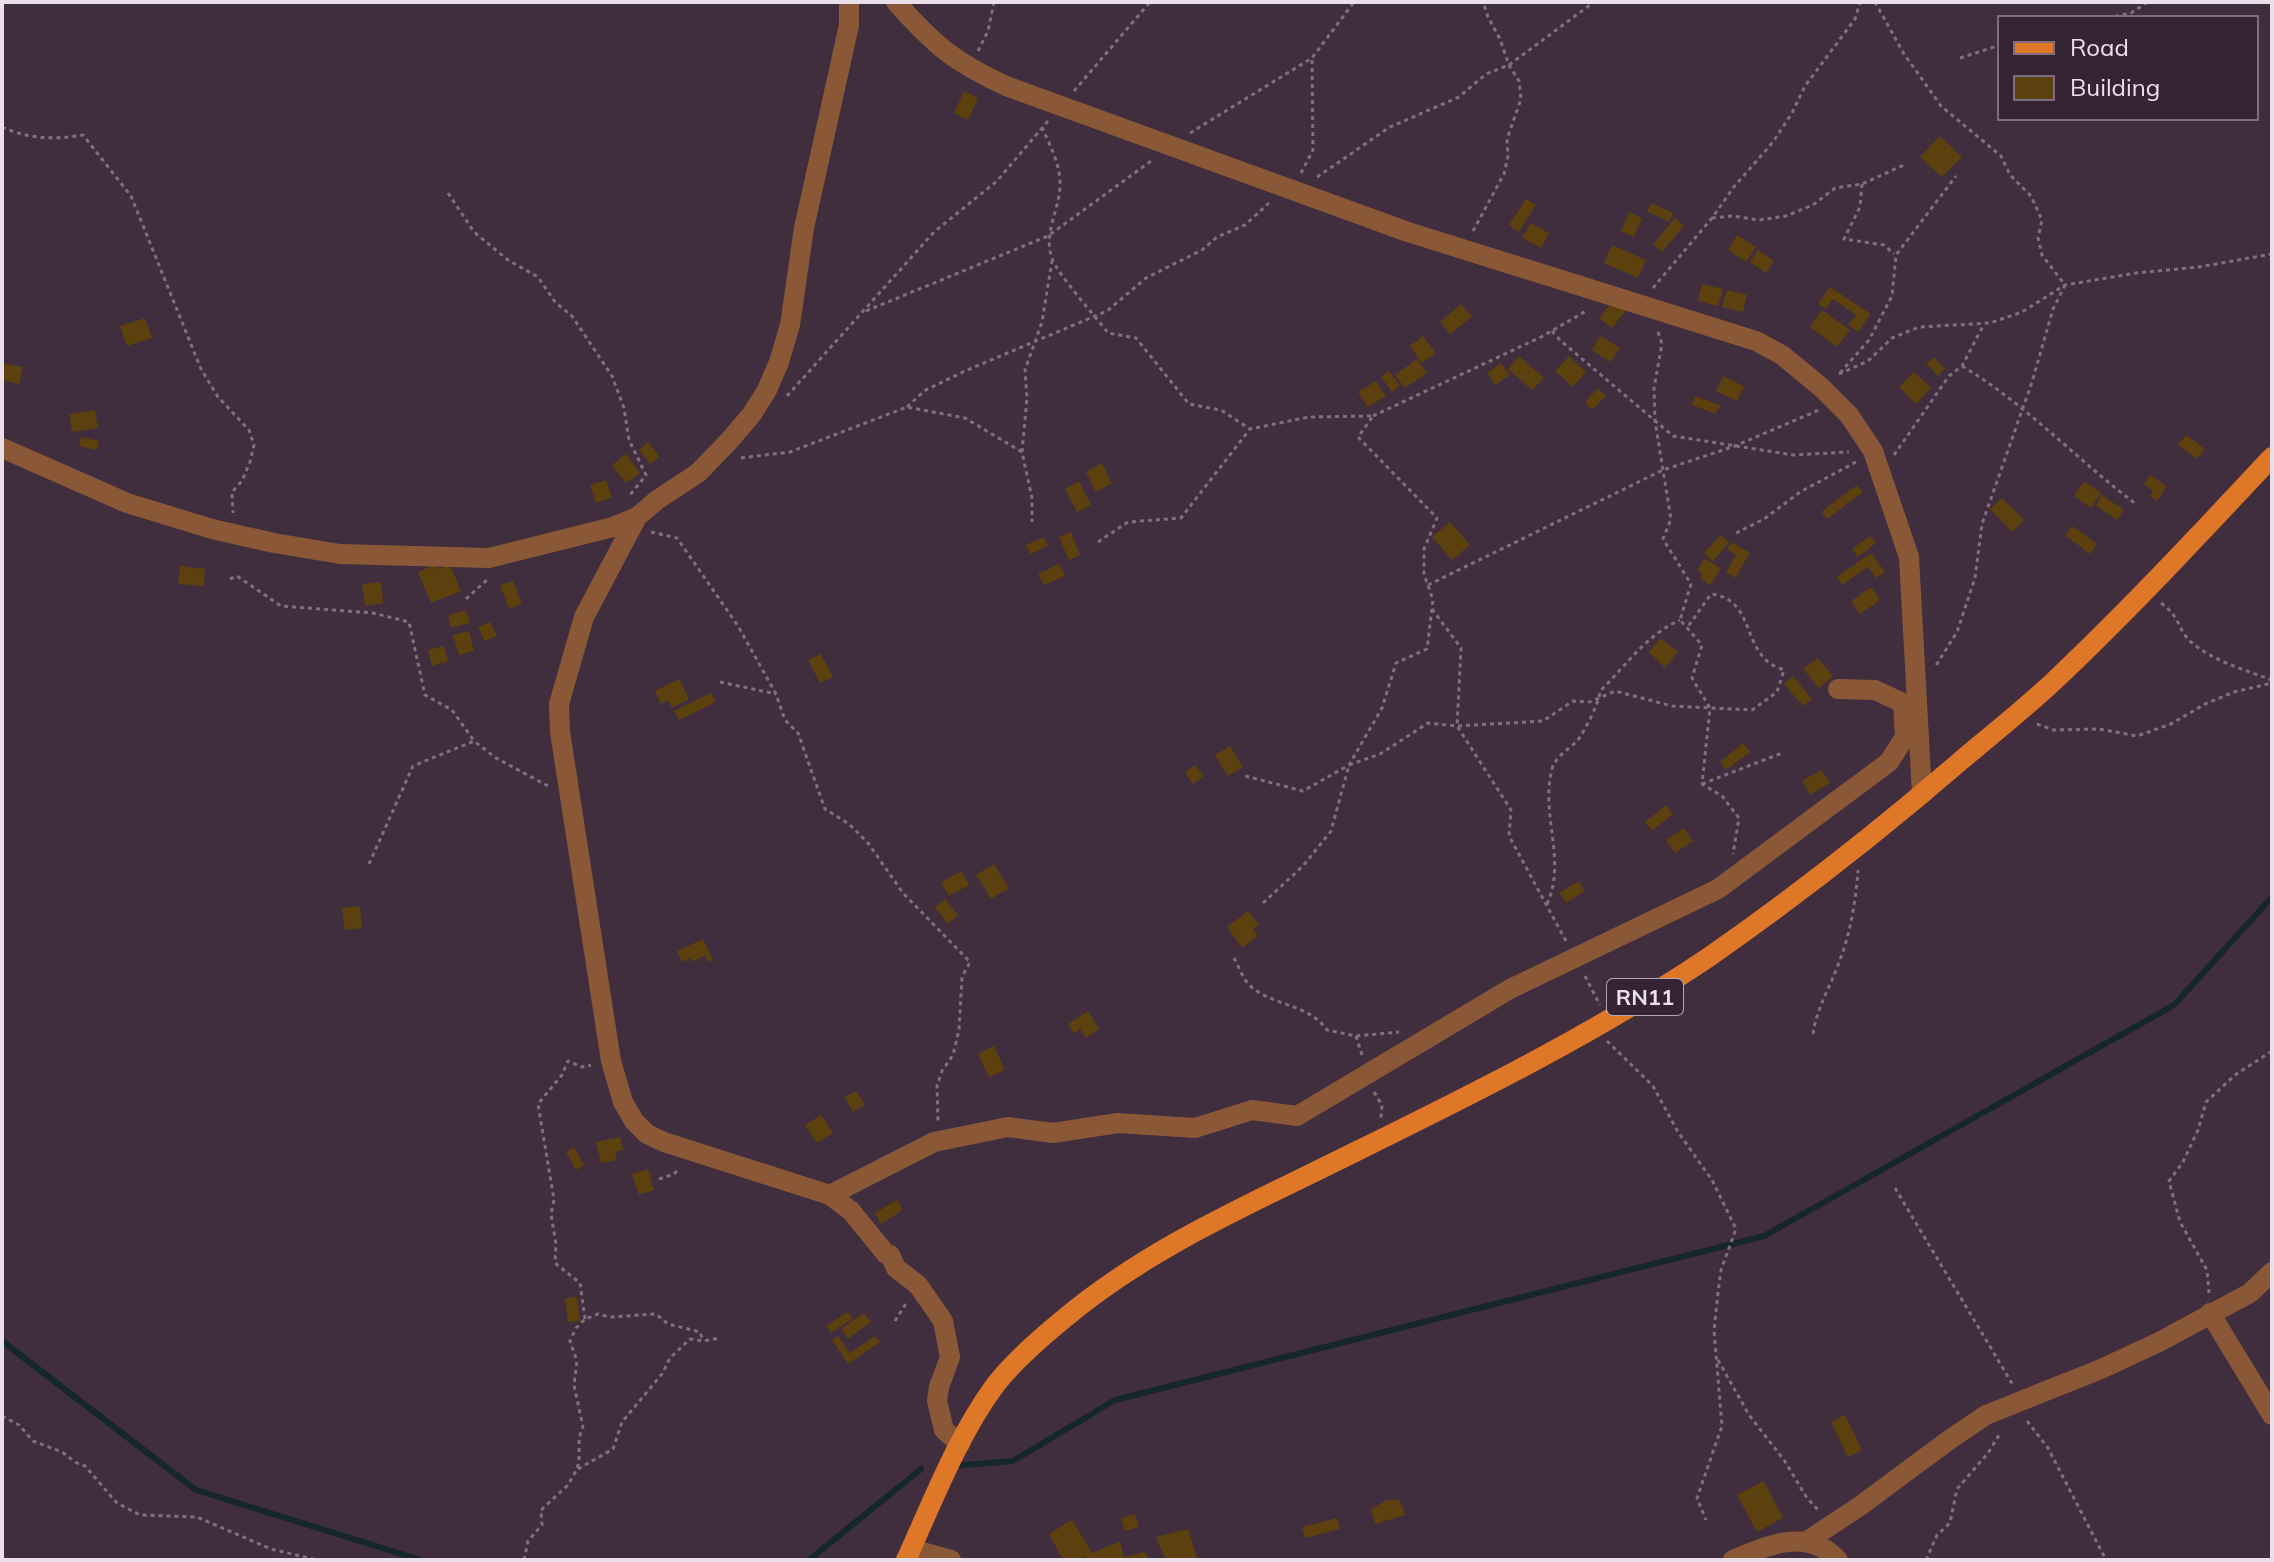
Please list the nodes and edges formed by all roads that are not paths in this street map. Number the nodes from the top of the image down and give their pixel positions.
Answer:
1 (849, 2) edge
2 (896, 2) edge
3 (2, 448) edge
4 (2272, 457) edge
5 (635, 522) junction
6 (1838, 689) dead end
7 (1922, 794) junction
8 (830, 1195) junction
9 (2272, 1272) edge
10 (2210, 1313) junction
11 (2272, 1415) edge
12 (960, 1444) junction
13 (1807, 1541) junction
14 (909, 1554) edge
15 (951, 1560) edge
16 (1733, 1560) edge
17 (1838, 1560) edge

1 - 5 street
2 - 7 street
3 - 5 street
4 - 7 main road, RN11
5 - 8 street
6 - 8 street
7 - 12 main road, RN11
8 - 12 street
9 - 10 street
10 - 11 street
10 - 13 street
12 - 14 main road, RN11
13 - 16 street
13 - 17 street
14 - 15 street

